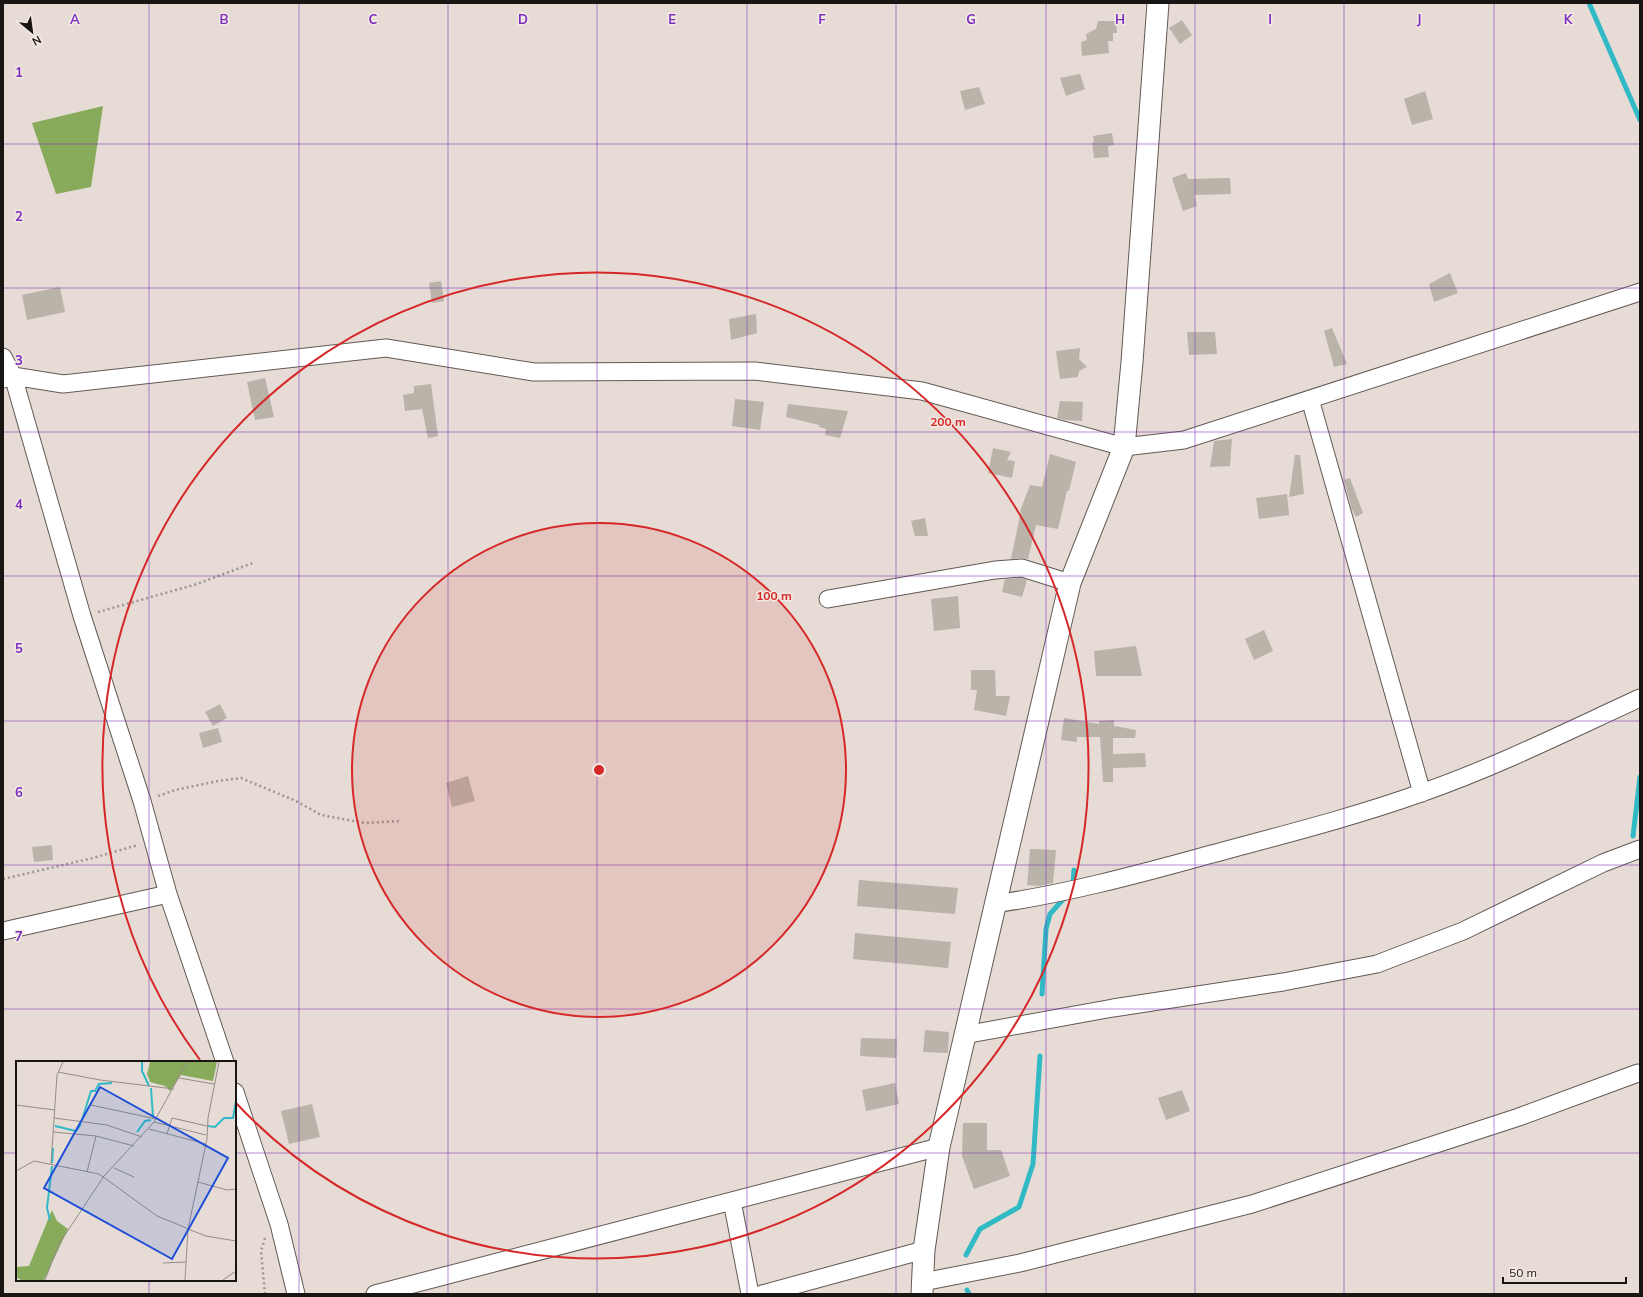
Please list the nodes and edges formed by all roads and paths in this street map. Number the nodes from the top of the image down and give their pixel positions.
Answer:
1 (1158, 3) edge
2 (1640, 292) edge
3 (3, 357) edge
4 (8, 378) edge
5 (1310, 399) junction
6 (1124, 447) junction
7 (253, 562) dead end
8 (1070, 583) junction
9 (828, 599) dead end
10 (82, 616) junction
11 (1640, 698) edge
12 (1422, 793) junction
13 (142, 801) junction
14 (401, 821) dead end
15 (154, 841) junction
16 (1640, 850) edge
17 (3, 879) edge
18 (168, 894) junction
19 (994, 904) junction
20 (3, 931) edge
21 (964, 1035) junction
22 (225, 1061) edge
23 (1638, 1073) dead end
24 (236, 1095) edge
25 (939, 1147) junction
26 (732, 1201) junction
27 (279, 1224) junction
28 (924, 1250) junction
29 (922, 1288) edge
30 (265, 1294) edge
31 (296, 1294) edge
32 (375, 1294) edge
33 (750, 1294) edge
34 (762, 1294) edge

1 - 6 street
2 - 5 street
3 - 4 street
4 - 6 street
4 - 10 street
5 - 6 street
5 - 12 street
6 - 8 street
7 - 10 path
8 - 9 street
8 - 19 street
10 - 13 street
11 - 12 street
12 - 19 street
13 - 14 path
13 - 15 street
15 - 17 path
15 - 18 street
16 - 21 street
18 - 20 street
18 - 22 street
19 - 21 street
21 - 25 street
23 - 29 street
24 - 27 street
25 - 26 street
25 - 28 street
26 - 32 street
26 - 33 street
27 - 30 path
27 - 31 street
28 - 29 street
28 - 34 street

